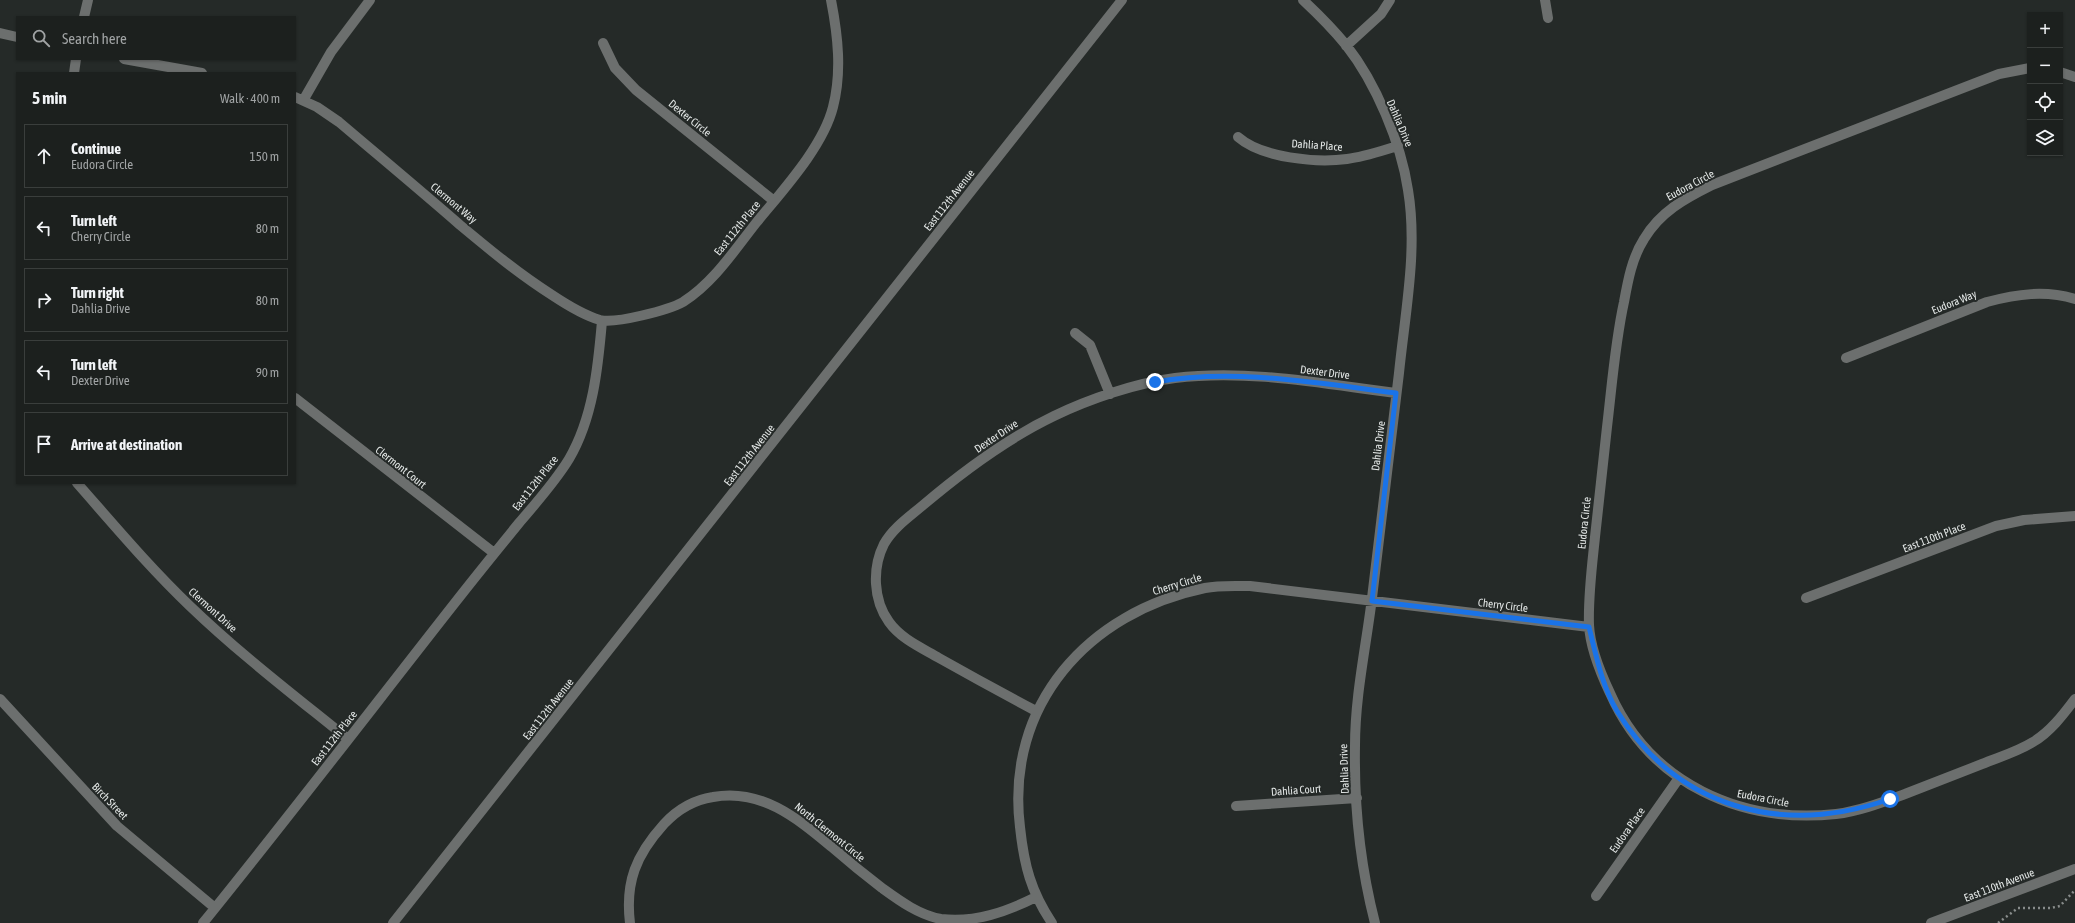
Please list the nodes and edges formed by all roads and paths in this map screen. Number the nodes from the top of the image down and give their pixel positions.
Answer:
1 (88, 0) edge
2 (370, 0) edge
3 (831, 0) edge
4 (1122, 0) edge
5 (1303, 0) edge
6 (1390, 0) edge
7 (1545, 0) edge
8 (84, 16) edge
9 (1548, 18) dead end
10 (0, 33) edge
11 (16, 37) edge
12 (603, 43) dead end
13 (1346, 46) junction
14 (76, 60) edge
15 (130, 60) edge
16 (2027, 69) edge
17 (74, 72) edge
18 (196, 72) edge
19 (2063, 73) edge
20 (2075, 77) edge
21 (300, 98) edge
22 (1238, 136) dead end
23 (1398, 146) junction
24 (774, 201) junction
25 (2075, 299) edge
26 (602, 320) junction
27 (1075, 334) dead end
28 (1846, 358) dead end
29 (1396, 393) junction
30 (1110, 394) junction
31 (296, 399) edge
32 (78, 484) edge
33 (2075, 516) edge
34 (494, 553) junction
35 (1806, 598) dead end
36 (1372, 601) junction
37 (1589, 627) junction
38 (0, 699) edge
39 (2075, 699) edge
40 (1036, 711) junction
41 (348, 739) junction
42 (1679, 778) junction
43 (1357, 798) junction
44 (1236, 806) dead end
45 (2075, 869) edge
46 (2075, 890) edge
47 (1596, 896) dead end
48 (1036, 897) junction
49 (215, 908) junction
50 (202, 923) edge
51 (393, 923) edge
52 (630, 923) edge
53 (1052, 923) edge
54 (1375, 923) edge
55 (1931, 923) edge
56 (1998, 923) edge

1 - 8 street
2 - 21 street
3 - 24 street, East 112th Place
4 - 51 street, East 112th Avenue
5 - 13 street, Dahlia Drive
6 - 13 street
7 - 9 street
10 - 11 street
12 - 24 street, Dexter Circle
13 - 23 street, Dahlia Drive
14 - 17 street
15 - 18 street
16 - 37 street, Eudora Circle
19 - 20 street
21 - 26 street, Clermont Way
22 - 23 street, Dahlia Place
23 - 29 street, Dahlia Drive
24 - 26 street, East 112th Place
25 - 28 street, Eudora Way
26 - 34 street, East 112th Place
27 - 30 street
29 - 30 street, Dexter Drive
29 - 36 street, Dahlia Drive
30 - 40 street, Dexter Drive
31 - 34 street, Clermont Court
32 - 41 street, Clermont Drive
33 - 35 street, East 110th Place
34 - 41 street, East 112th Place
36 - 37 street, Cherry Circle
36 - 40 street, Cherry Circle
36 - 43 street, Dahlia Drive
37 - 42 street, Eudora Circle
38 - 49 street, Birch Street
39 - 42 street, Eudora Circle
40 - 48 street, Cherry Circle
41 - 49 street, East 112th Place
42 - 47 street, Eudora Place
43 - 44 street, Dahlia Court
43 - 54 street, Dahlia Drive
45 - 55 street, East 110th Avenue
46 - 56 path
48 - 52 street, North Clermont Circle
48 - 53 street, Cherry Circle
49 - 50 street, East 112th Place

